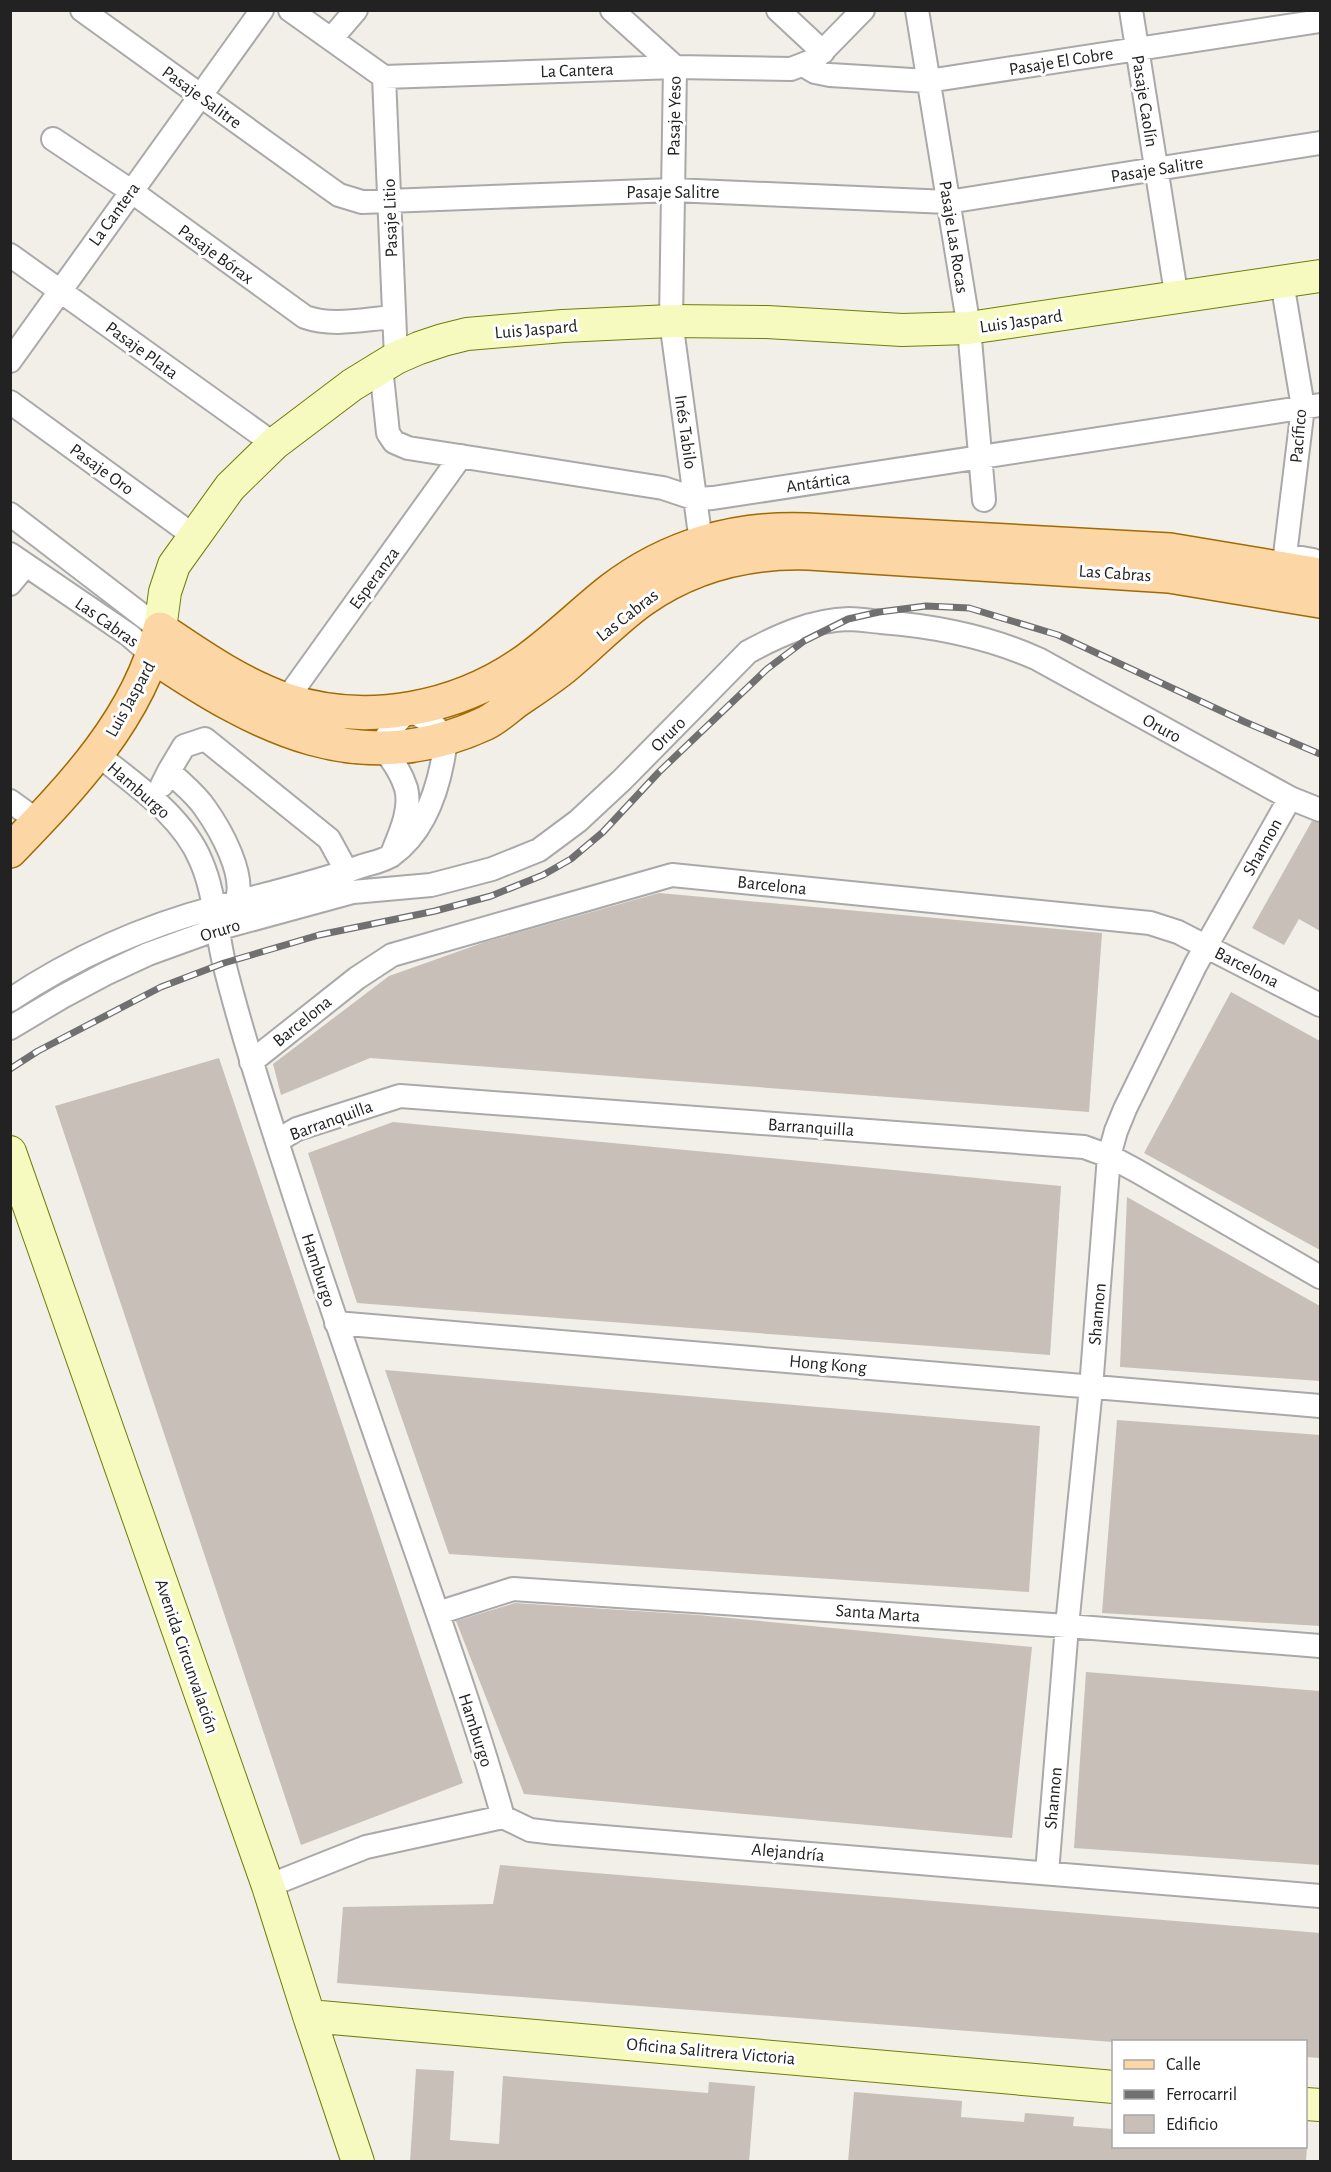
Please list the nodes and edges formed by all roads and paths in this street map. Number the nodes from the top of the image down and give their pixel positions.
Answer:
1 (82, 10) edge
2 (262, 10) edge
3 (290, 10) edge
4 (356, 10) edge
5 (612, 10) edge
6 (778, 10) edge
7 (863, 10) edge
8 (917, 10) edge
9 (1131, 10) edge
10 (1320, 21) edge
11 (331, 39) junction
12 (1137, 49) junction
13 (824, 52) junction
14 (803, 65) junction
15 (675, 67) junction
16 (384, 77) junction
17 (928, 81) junction
18 (200, 96) junction
19 (53, 139) dead end
20 (1320, 142) edge
21 (1156, 169) junction
22 (673, 190) junction
23 (131, 191) junction
24 (389, 202) junction
25 (948, 202) junction
26 (10, 255) edge
27 (1320, 276) edge
28 (1282, 282) junction
29 (59, 291) junction
30 (1177, 298) junction
31 (394, 317) junction
32 (671, 321) junction
33 (969, 328) junction
34 (10, 361) edge
35 (388, 363) junction
36 (10, 402) edge
37 (1314, 407) edge
38 (274, 444) junction
39 (461, 456) junction
40 (980, 458) junction
41 (696, 499) junction
42 (984, 500) dead end
43 (10, 514) edge
44 (194, 536) junction
45 (701, 542) junction
46 (18, 560) edge
47 (1320, 561) edge
48 (1320, 575) edge
49 (10, 584) edge
50 (1320, 601) edge
51 (157, 643) junction
52 (286, 700) junction
53 (409, 709) junction
54 (446, 739) junction
55 (383, 750) junction
56 (97, 754) junction
57 (169, 771) junction
58 (1290, 798) junction
59 (153, 799) junction
60 (10, 801) edge
61 (1320, 810) edge
62 (39, 822) junction
63 (10, 851) edge
64 (391, 856) junction
65 (347, 872) junction
66 (237, 902) junction
67 (216, 918) junction
68 (1206, 946) junction
69 (10, 1000) edge
70 (1320, 1005) edge
71 (10, 1028) edge
72 (251, 1062) junction
73 (277, 1141) junction
74 (10, 1152) edge
75 (1109, 1156) junction
76 (1320, 1277) edge
77 (336, 1323) junction
78 (1091, 1388) junction
79 (1320, 1406) edge
80 (438, 1613) junction
81 (1067, 1626) junction
82 (1320, 1646) edge
83 (503, 1817) junction
84 (1047, 1873) junction
85 (268, 1886) junction
86 (1320, 1896) edge
87 (309, 2016) junction
88 (1112, 2087) edge
89 (358, 2162) edge

1 - 18 street, Pasaje Salitre
2 - 18 street, La Cantera
3 - 11 street
4 - 11 street
5 - 15 street, Pasaje Yeso
6 - 13 street
7 - 13 street, La Cantera
8 - 17 street, Pasaje Las Rocas
9 - 12 street, Pasaje Caolín
10 - 12 street, Pasaje El Cobre
11 - 16 street
12 - 17 street, Pasaje El Cobre
12 - 21 street, Pasaje Caolín
13 - 14 street, La Cantera
14 - 15 street, La Cantera
14 - 17 street, Pasaje El Cobre
15 - 16 street, La Cantera
15 - 22 street, Pasaje Yeso
16 - 24 street, Pasaje Litio
17 - 25 street, Pasaje Las Rocas
18 - 23 street, La Cantera
18 - 24 street, Pasaje Salitre
19 - 23 street, Pasaje Bórax
20 - 21 street, Pasaje Salitre
21 - 25 street, Pasaje Salitre
21 - 30 street, Pasaje Caolín
22 - 24 street, Pasaje Salitre
22 - 25 street, Pasaje Salitre
22 - 32 street, Pasaje Yeso
23 - 29 street, La Cantera
23 - 31 street, Pasaje Bórax
24 - 31 street, Pasaje Litio
25 - 33 street, Pasaje Las Rocas
26 - 29 street, Pasaje Plata
27 - 28 street, Luis Jaspard
28 - 30 street, Luis Jaspard
28 - 37 street, Pacífico
29 - 34 street, La Cantera
29 - 38 street, Pasaje Plata
30 - 33 street, Luis Jaspard
31 - 35 street, Pasaje Litio
32 - 33 street, Luis Jaspard
32 - 35 street, Luis Jaspard
32 - 41 street, Inés Tabilo
33 - 40 street, Pasaje Las Rocas
35 - 38 street, Luis Jaspard
35 - 39 street, Antártica
36 - 44 street, Pasaje Oro
37 - 40 street, Antártica
37 - 47 street, Pacífico
38 - 44 street, Luis Jaspard
39 - 41 street, Antártica
39 - 52 street, Esperanza
40 - 41 street, Antártica
40 - 42 street, Pasaje Las Rocas
41 - 45 street, Inés Tabilo
43 - 51 street, Las Cabras
44 - 51 street, Luis Jaspard
45 - 48 main road, Las Cabras
45 - 53 main road, Las Cabras
46 - 49 street
46 - 51 street, Las Cabras
50 - 54 main road, Las Cabras
51 - 52 main road, Las Cabras
51 - 55 main road, Las Cabras
51 - 56 main road, Luis Jaspard
52 - 53 main road, Las Cabras
53 - 54 street
53 - 55 street
54 - 55 main road, Las Cabras
54 - 64 street
55 - 64 street
56 - 59 street, Hamburgo
56 - 62 main road, Luis Jaspard
57 - 59 street
57 - 65 street
57 - 66 street
58 - 61 street, Oruro
58 - 67 street, Oruro
58 - 68 street, Shannon
59 - 67 street, Hamburgo
60 - 62 street
62 - 63 main road, Luis Jaspard
64 - 65 street
65 - 66 street
66 - 67 street
67 - 69 street, Oruro
67 - 71 street, Oruro
67 - 72 street, Hamburgo
68 - 70 street, Barcelona
68 - 72 street, Barcelona
68 - 75 street, Shannon
72 - 73 street, Hamburgo
73 - 75 street, Barranquilla
73 - 77 street, Hamburgo
74 - 85 street, Avenida Circunvalación
75 - 76 street, Barranquilla
75 - 78 street, Shannon
77 - 78 street, Hong Kong
77 - 80 street, Hamburgo
78 - 79 street, Hong Kong
78 - 81 street, Shannon
80 - 81 street, Santa Marta
80 - 83 street, Hamburgo
81 - 82 street, Santa Marta
81 - 84 street, Shannon
83 - 84 street, Alejandría
83 - 85 street
84 - 86 street, Alejandría
85 - 87 street, Avenida Circunvalación
87 - 88 street, Oficina Salitrera Victoria
87 - 89 street, Avenida Circunvalación

